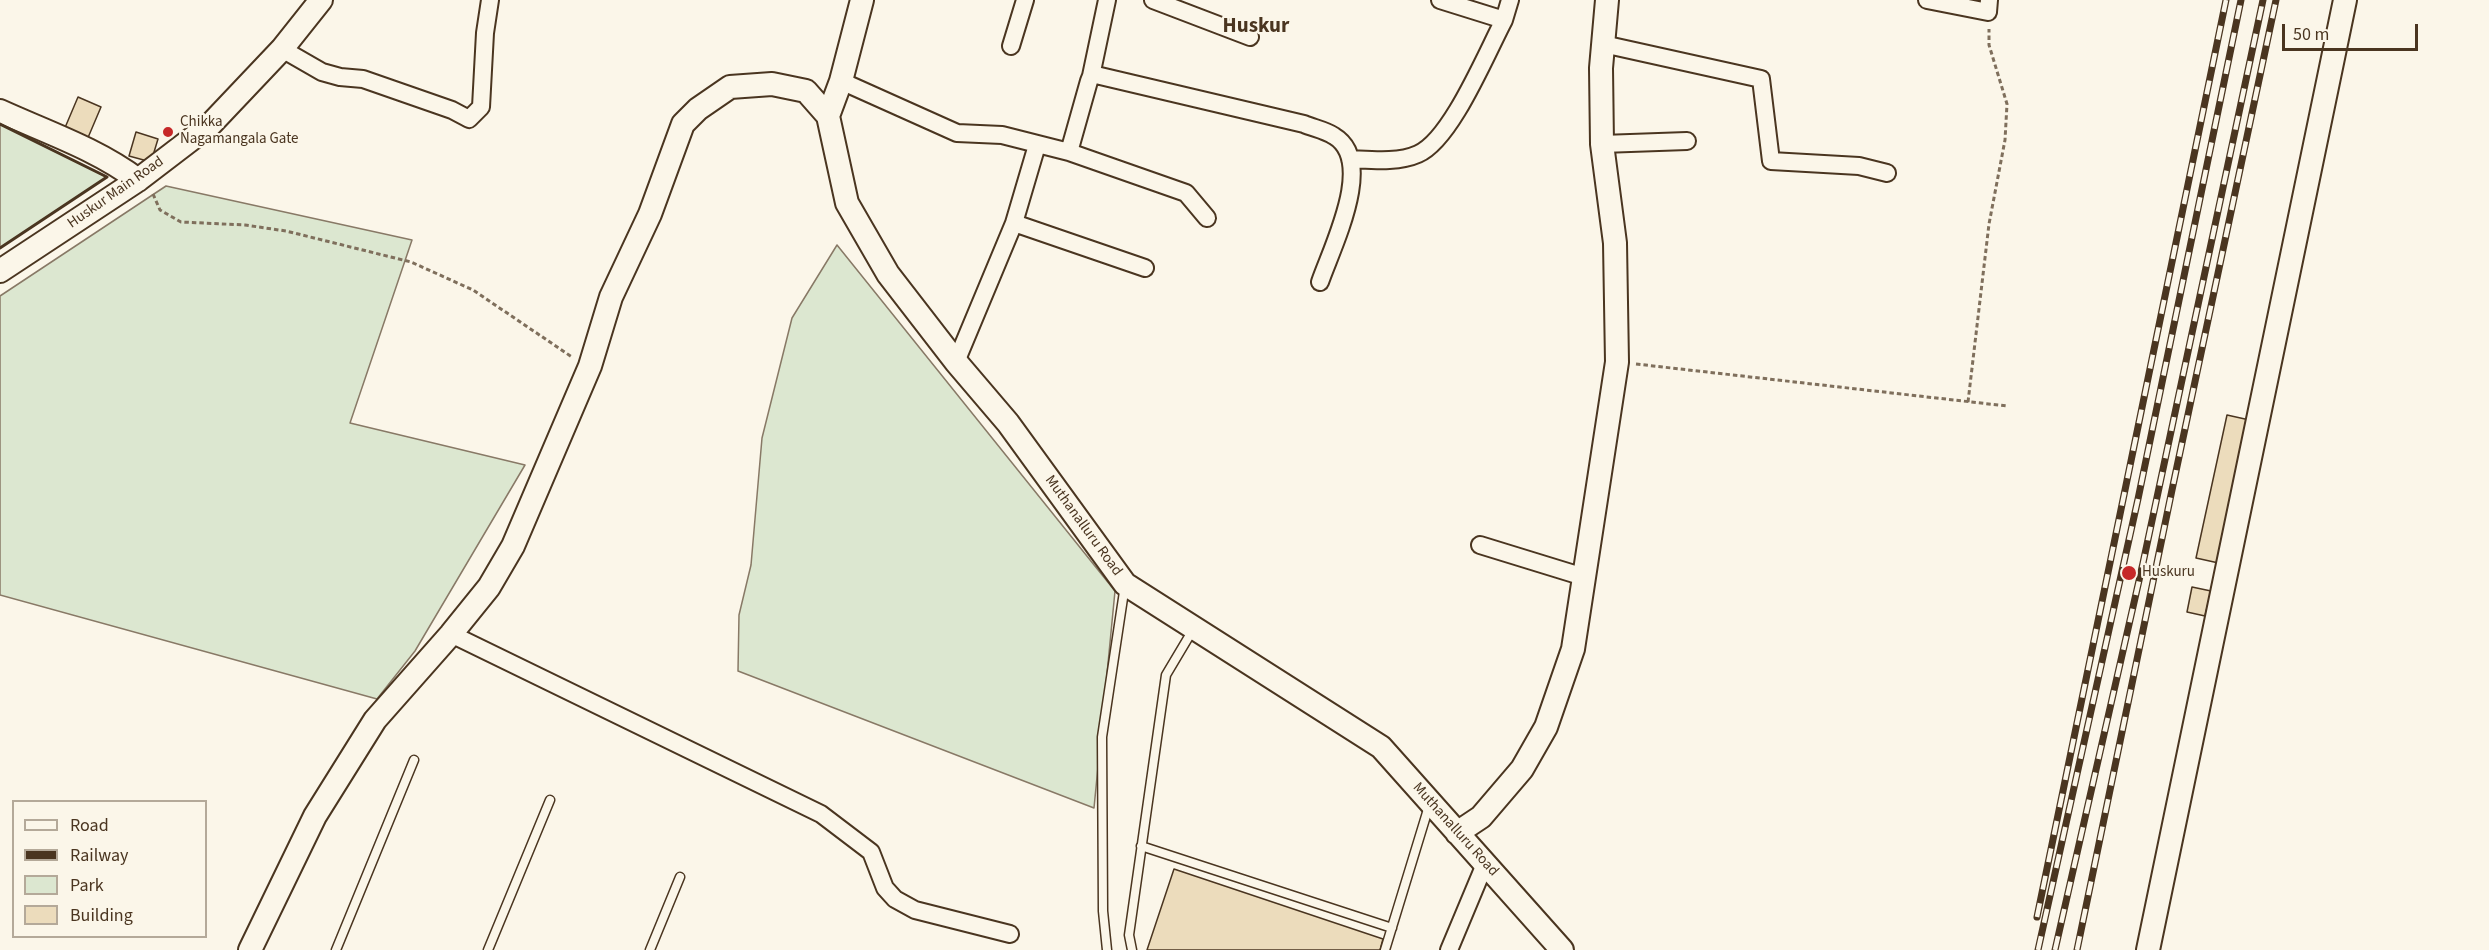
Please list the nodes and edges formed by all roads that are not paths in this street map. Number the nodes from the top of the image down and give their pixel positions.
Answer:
1 (321, 0) edge
2 (490, 0) edge
3 (862, 0) edge
4 (1025, 0) edge
5 (1107, 0) edge
6 (1153, 0) edge
7 (1440, 0) edge
8 (1510, 0) edge
9 (1607, 0) edge
10 (1927, 0) edge
11 (2345, 0) edge
12 (1988, 6) edge
13 (1504, 20) junction
14 (1250, 37) dead end
15 (1603, 44) junction
16 (1011, 46) dead end
17 (282, 49) junction
18 (1091, 76) junction
19 (841, 81) junction
20 (0, 111) edge
21 (828, 116) junction
22 (1687, 141) dead end
23 (1602, 144) junction
24 (1037, 145) junction
25 (1069, 152) junction
26 (1350, 159) junction
27 (1887, 173) dead end
28 (138, 180) junction
29 (1207, 218) dead end
30 (1014, 224) junction
31 (1145, 268) dead end
32 (0, 271) edge
33 (1320, 282) dead end
34 (956, 362) junction
35 (1480, 545) dead end
36 (1584, 577) junction
37 (1125, 584) junction
38 (1194, 628) junction
39 (451, 634) junction
40 (414, 760) dead end
41 (550, 800) dead end
42 (1430, 802) junction
43 (1457, 833) junction
44 (1141, 846) junction
45 (1485, 864) junction
46 (680, 877) dead end
47 (1392, 928) junction
48 (1010, 934) dead end
49 (250, 950) edge
50 (336, 950) edge
51 (488, 950) edge
52 (650, 950) edge
53 (1107, 950) edge
54 (1132, 950) edge
55 (1385, 950) edge
56 (1449, 950) edge
57 (1562, 950) edge
58 (2148, 950) edge

1 - 17 street, Huskur Main Road
2 - 17 street
3 - 19 street
4 - 16 street
5 - 18 street
6 - 14 street
7 - 13 street
8 - 13 street
9 - 15 street
10 - 12 street
11 - 58 street
13 - 26 street
15 - 23 street
15 - 27 street
17 - 28 street, Huskur Main Road
18 - 25 street
18 - 26 street
19 - 21 street
19 - 24 street
20 - 28 street
21 - 34 street, Muthanalluru Road
21 - 39 street
22 - 23 street
23 - 36 street
24 - 25 street
24 - 30 street
25 - 29 street
26 - 33 street
28 - 32 street, Huskur Main Road
30 - 31 street
30 - 34 street
34 - 37 street, Muthanalluru Road
35 - 36 street
36 - 43 street
37 - 38 street, Muthanalluru Road
37 - 53 lane
38 - 42 street, Muthanalluru Road
38 - 44 lane
39 - 48 street
39 - 49 street
40 - 50 lane
41 - 51 lane
42 - 43 street, Muthanalluru Road
42 - 47 lane
43 - 45 street, Muthanalluru Road
44 - 47 lane
44 - 54 lane
45 - 56 street
45 - 57 street, Muthanalluru Road
46 - 52 lane
47 - 55 lane

